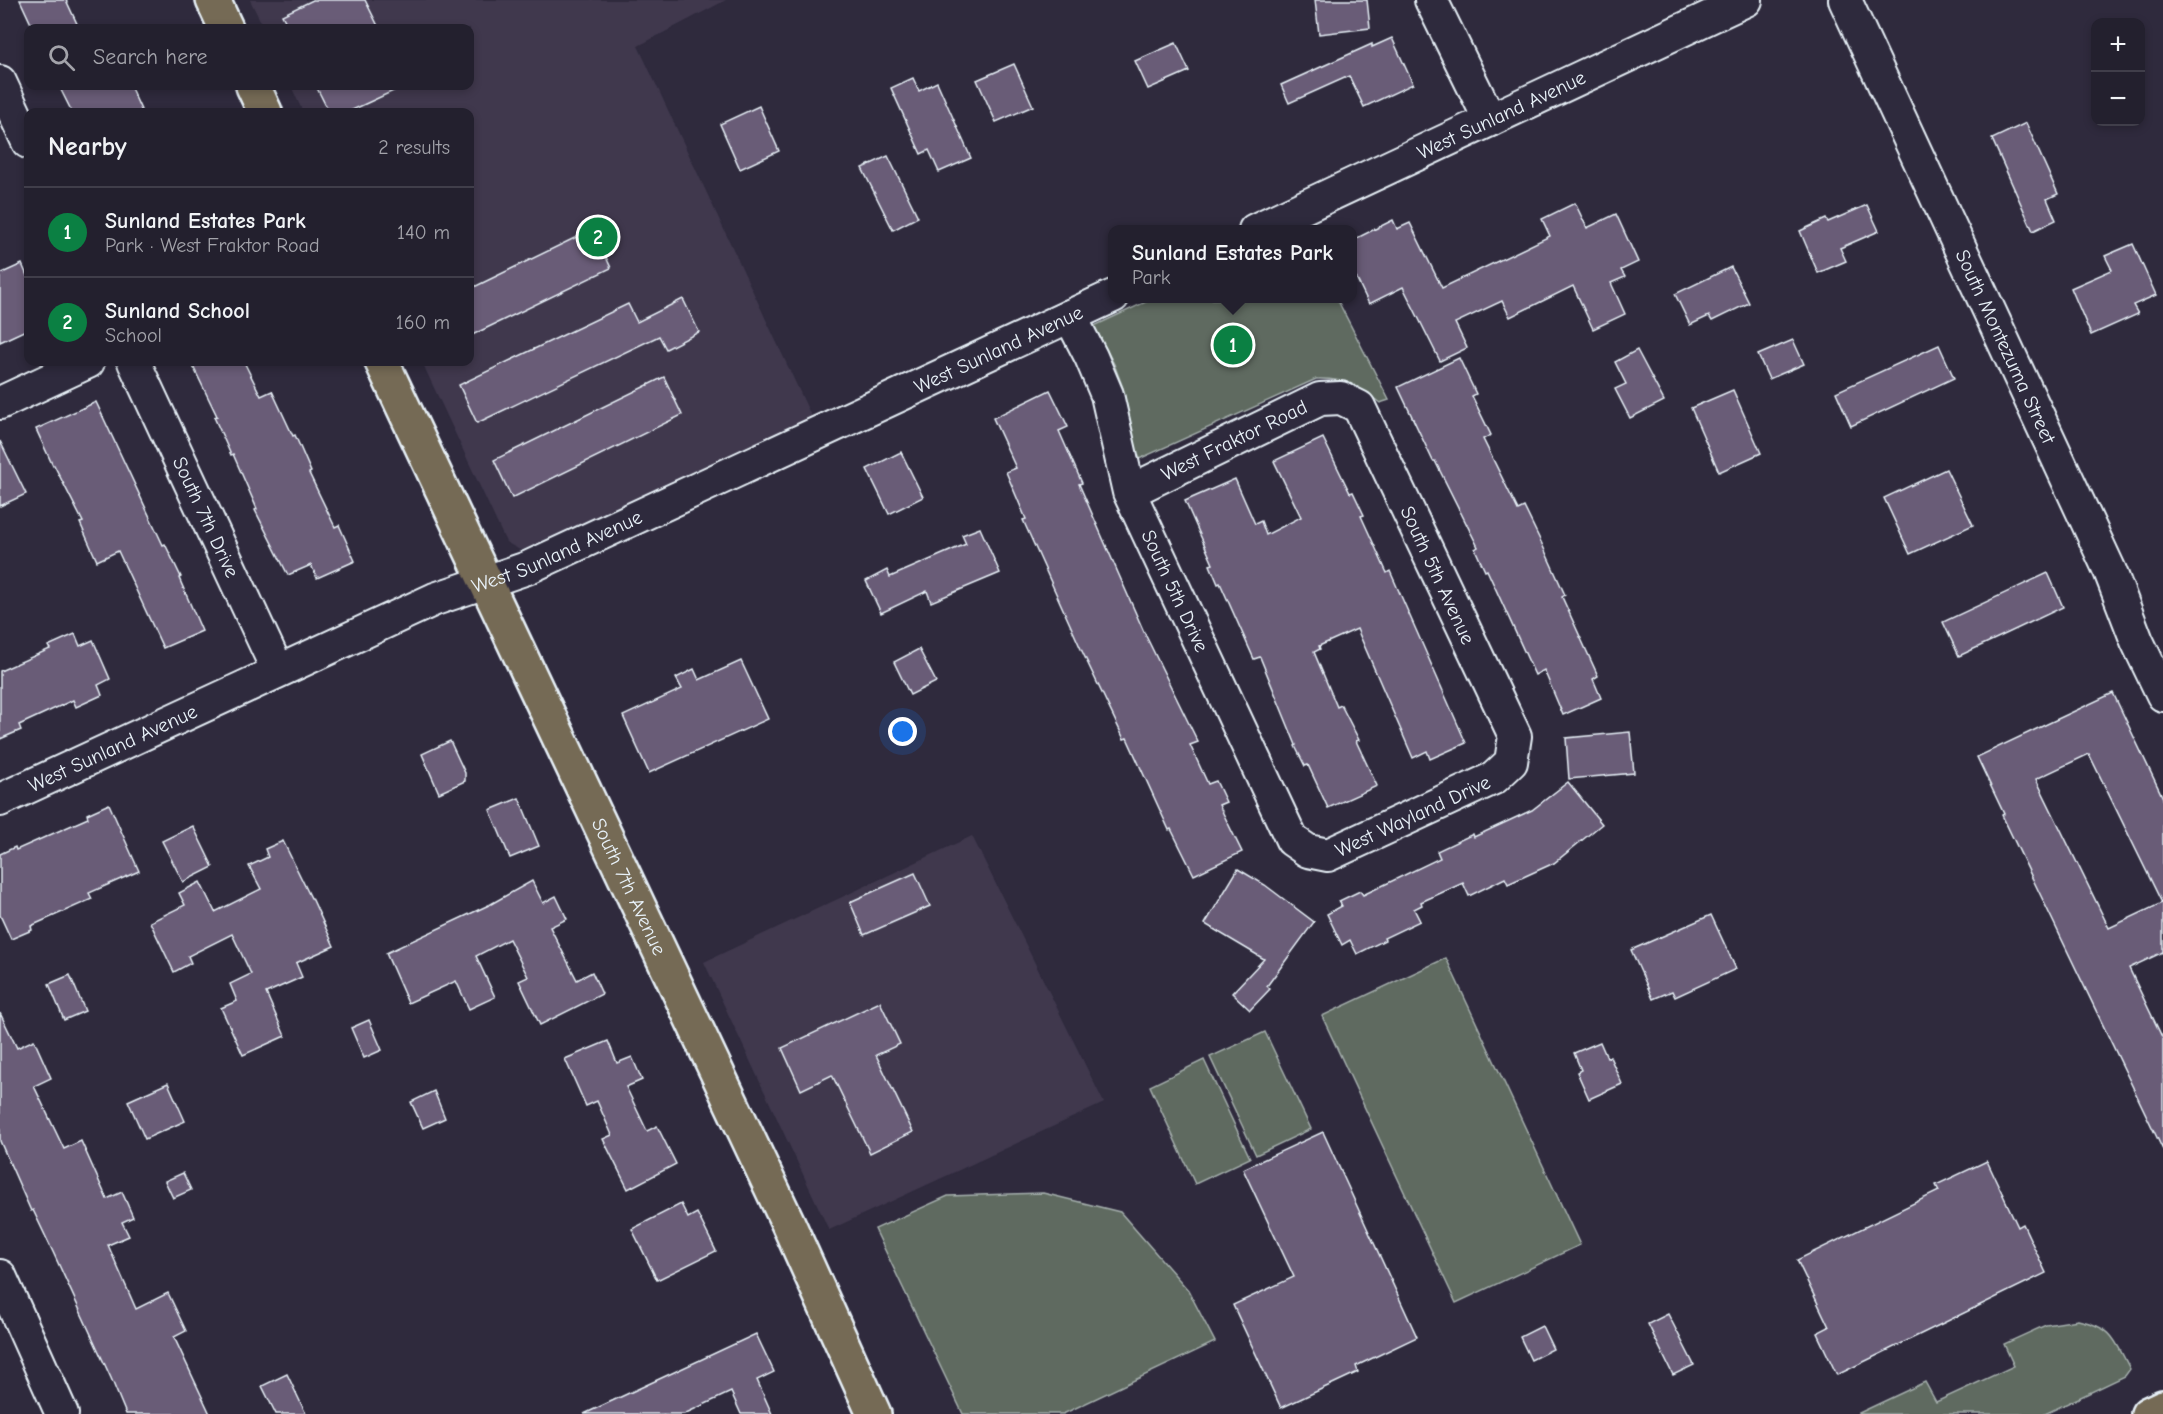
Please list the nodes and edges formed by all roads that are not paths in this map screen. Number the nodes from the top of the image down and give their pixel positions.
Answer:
1 (213, 0) edge
2 (1431, 0) edge
3 (1746, 0) edge
4 (1845, 0) edge
5 (224, 24) edge
6 (0, 82) edge
7 (255, 90) edge
8 (264, 108) edge
9 (1490, 120) junction
10 (24, 133) edge
11 (1266, 225) edge
12 (1108, 298) edge
13 (1070, 316) junction
14 (79, 366) edge
15 (136, 366) edge
16 (384, 366) edge
17 (1341, 398) joint
18 (0, 403) edge
19 (1129, 492) junction
20 (486, 582) junction
21 (278, 672) junction
22 (2163, 695) edge
23 (1511, 762) joint
24 (0, 800) edge
25 (1308, 851) joint
26 (0, 1276) edge
27 (2163, 1407) edge
28 (62, 1414) edge
29 (874, 1414) edge
30 (2148, 1414) edge

1 - 5 main road
2 - 9 street
3 - 9 street, West Sunland Avenue
4 - 22 street, South Montezuma Street
6 - 10 street
7 - 8 main road
9 - 11 street, West Sunland Avenue
12 - 13 street, West Sunland Avenue
13 - 19 street, South 5th Drive
13 - 20 street, West Sunland Avenue
14 - 18 street
15 - 21 street, South 7th Drive
16 - 20 main road, South 7th Avenue
17 - 19 street, West Fraktor Road
17 - 23 street, South 5th Avenue
19 - 25 street, South 5th Drive
20 - 21 street, West Sunland Avenue
20 - 29 main road, South 7th Avenue
21 - 24 street, West Sunland Avenue
23 - 25 street, West Wayland Drive
26 - 28 street
27 - 30 main road

